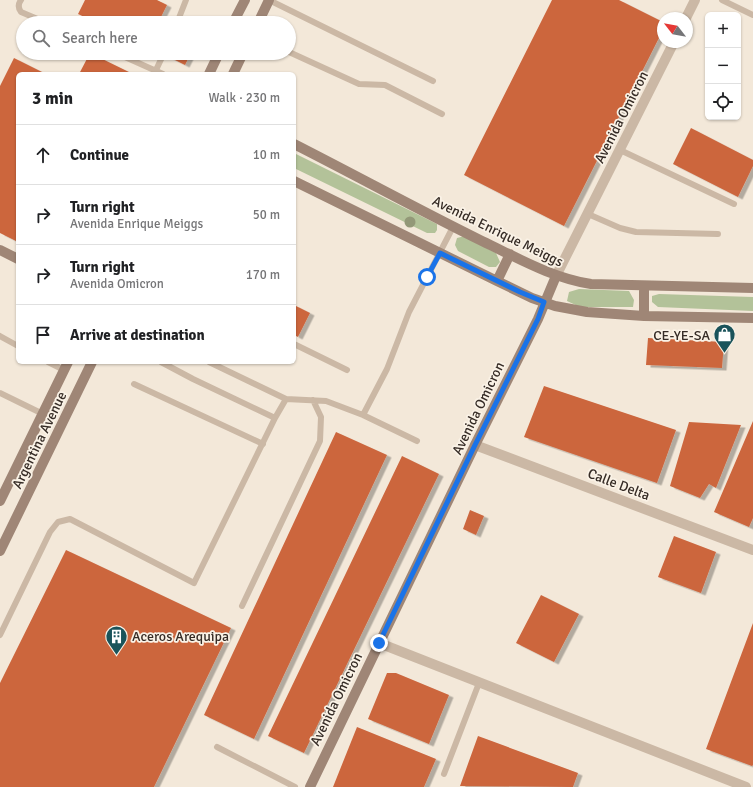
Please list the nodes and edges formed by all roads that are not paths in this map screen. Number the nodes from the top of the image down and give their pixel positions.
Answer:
1 (21, 0) edge
2 (186, 0) edge
3 (245, 0) edge
4 (269, 0) edge
5 (695, 0) edge
6 (722, 0) edge
7 (689, 12) edge
8 (753, 15) edge
9 (30, 16) edge
10 (180, 16) edge
11 (237, 16) edge
12 (261, 16) edge
13 (671, 48) edge
14 (296, 55) edge
15 (132, 60) edge
16 (161, 60) edge
17 (215, 60) edge
18 (240, 60) edge
19 (156, 70) junction
20 (160, 72) edge
21 (209, 72) edge
22 (234, 72) edge
23 (433, 81) dead end
24 (442, 114) dead end
25 (296, 145) edge
26 (620, 150) junction
27 (296, 182) edge
28 (734, 204) dead end
29 (588, 214) junction
30 (453, 226) junction
31 (718, 234) dead end
32 (0, 250) edge
33 (440, 253) junction
34 (510, 254) junction
35 (16, 258) edge
36 (556, 276) junction
37 (497, 281) junction
38 (644, 286) junction
39 (753, 288) edge
40 (544, 302) junction
41 (644, 316) junction
42 (753, 318) edge
43 (0, 336) edge
44 (16, 345) edge
45 (296, 345) edge
46 (91, 364) edge
47 (166, 364) edge
48 (213, 364) edge
49 (66, 366) edge
50 (347, 370) dead end
51 (134, 384) dead end
52 (0, 393) edge
53 (286, 399) junction
54 (313, 400) junction
55 (42, 414) junction
56 (363, 416) junction
57 (275, 418) junction
58 (417, 441) dead end
59 (263, 444) junction
60 (475, 445) junction
61 (1, 498) edge
62 (753, 550) edge
63 (0, 551) edge
64 (242, 606) dead end
65 (0, 636) edge
66 (379, 643) junction
67 (480, 683) junction
68 (217, 746) dead end
69 (444, 774) dead end
70 (295, 787) edge
71 (310, 787) edge
72 (746, 787) edge

1 - 9 lane
2 - 10 lane
3 - 11 main road
4 - 12 main road
4 - 23 lane
5 - 7 street
6 - 8 lane
13 - 26 street, Avenida Omicron
14 - 24 lane
15 - 19 lane
16 - 19 lane
17 - 21 main road
18 - 22 main road
19 - 20 lane
25 - 30 main road, Avenida Enrique Meiggs
26 - 28 lane
26 - 29 street, Avenida Omicron
27 - 33 main road
29 - 31 lane
29 - 36 street, Avenida Omicron
30 - 33 lane
30 - 34 main road, Avenida Enrique Meiggs
32 - 35 main road
33 - 37 main road
33 - 56 lane
34 - 36 main road, Avenida Enrique Meiggs
34 - 37 main road
36 - 38 main road, Avenida Enrique Meiggs
36 - 40 main road, Avenida Omicron
37 - 40 main road
38 - 39 main road, Avenida Enrique Meiggs
38 - 41 main road
40 - 41 main road
40 - 60 main road, Avenida Omicron
41 - 42 main road
43 - 44 lane
45 - 50 lane
46 - 63 main road, Argentina Avenue
47 - 57 lane
48 - 53 lane
49 - 55 main road, Argentina Avenue
51 - 59 lane
52 - 55 lane
53 - 54 lane
53 - 57 lane
54 - 56 lane
54 - 64 lane
55 - 61 main road, Argentina Avenue
56 - 58 lane
57 - 59 lane
59 - 65 lane
60 - 62 street, Calle Delta
60 - 66 main road, Avenida Omicron
66 - 67 street
66 - 71 main road, Avenida Omicron
67 - 69 lane
67 - 72 street
68 - 70 lane

